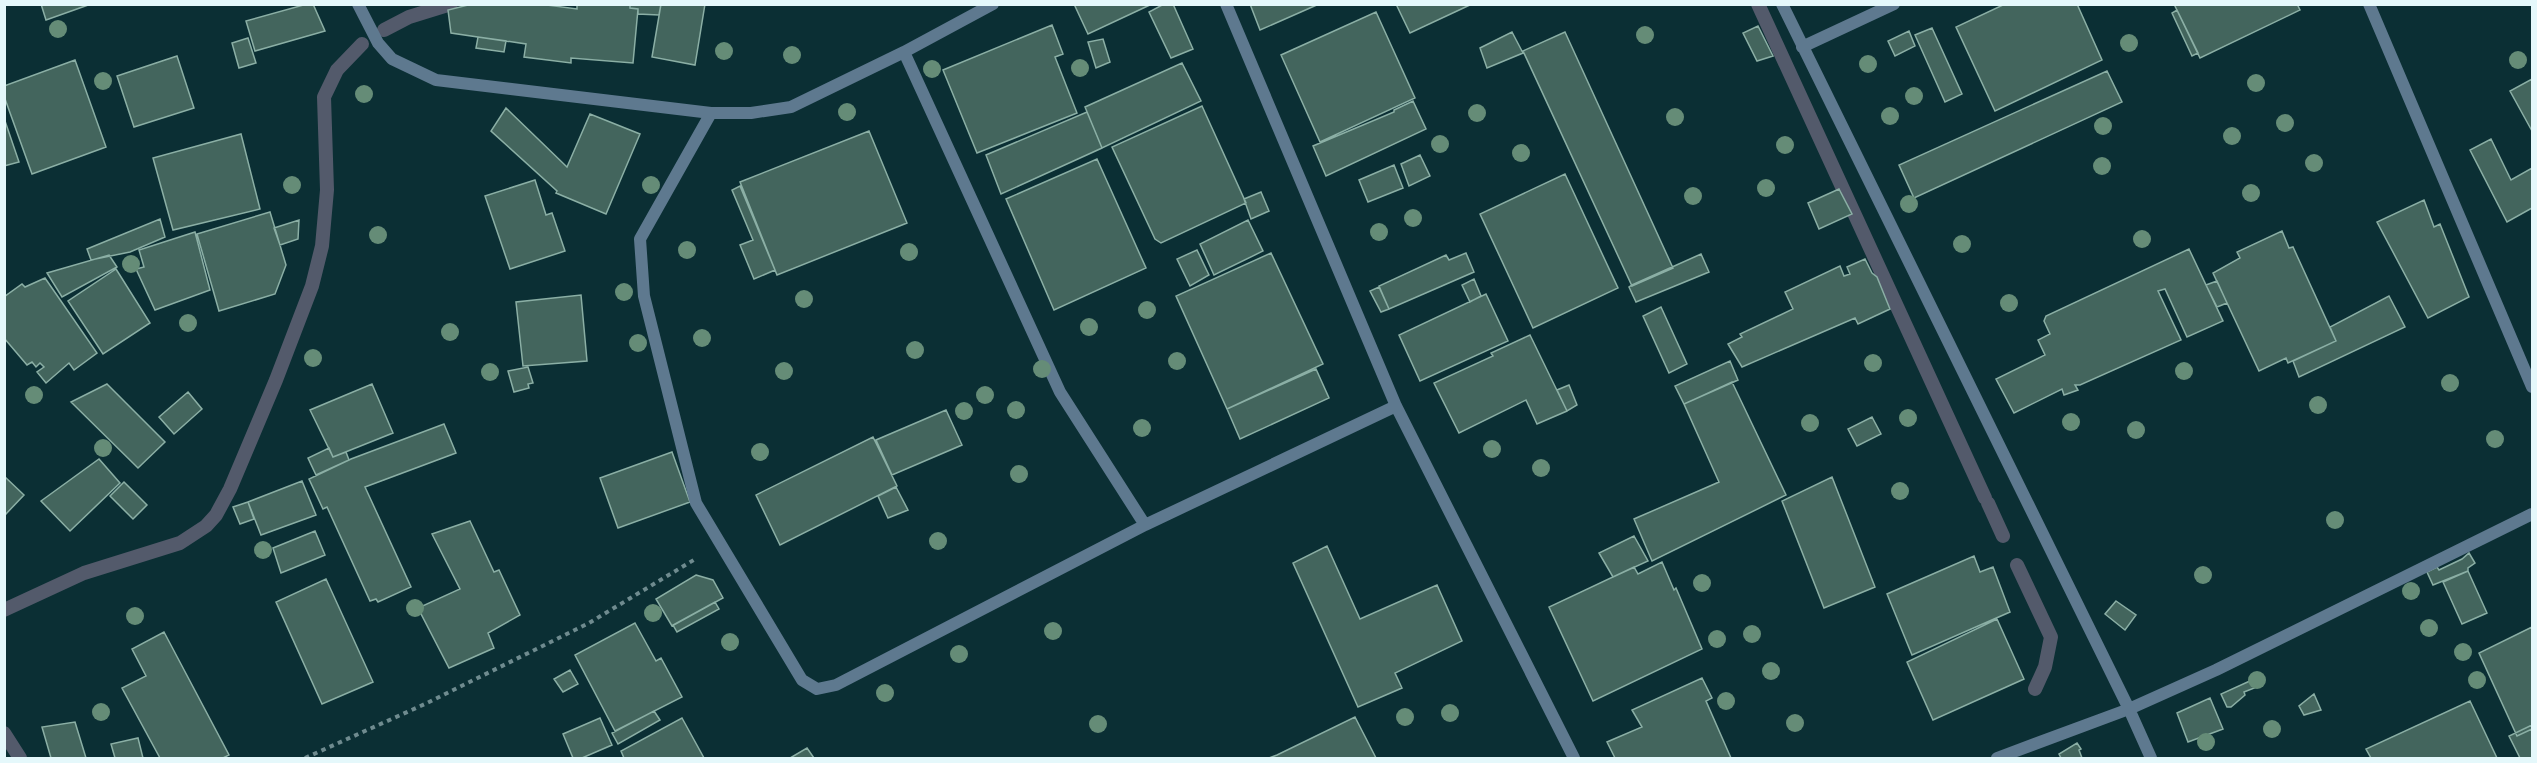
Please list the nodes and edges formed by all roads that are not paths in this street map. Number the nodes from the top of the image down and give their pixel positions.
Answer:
1 (358, 4) edge
2 (993, 4) edge
3 (1226, 4) edge
4 (1782, 4) edge
5 (1894, 4) edge
6 (2369, 4) edge
7 (1802, 46) junction
8 (904, 52) junction
9 (711, 113) junction
10 (2532, 387) edge
11 (1396, 405) junction
12 (2532, 514) edge
13 (1145, 525) junction
14 (2129, 709) junction
15 (1574, 759) edge
16 (1997, 759) edge
17 (2151, 759) edge

1 - 9 street
2 - 8 street
3 - 11 street
4 - 7 street
5 - 7 street
6 - 10 street
7 - 14 street
8 - 9 street
8 - 13 street
9 - 13 street
11 - 13 street
11 - 15 street
12 - 14 street
14 - 16 street
14 - 17 street

